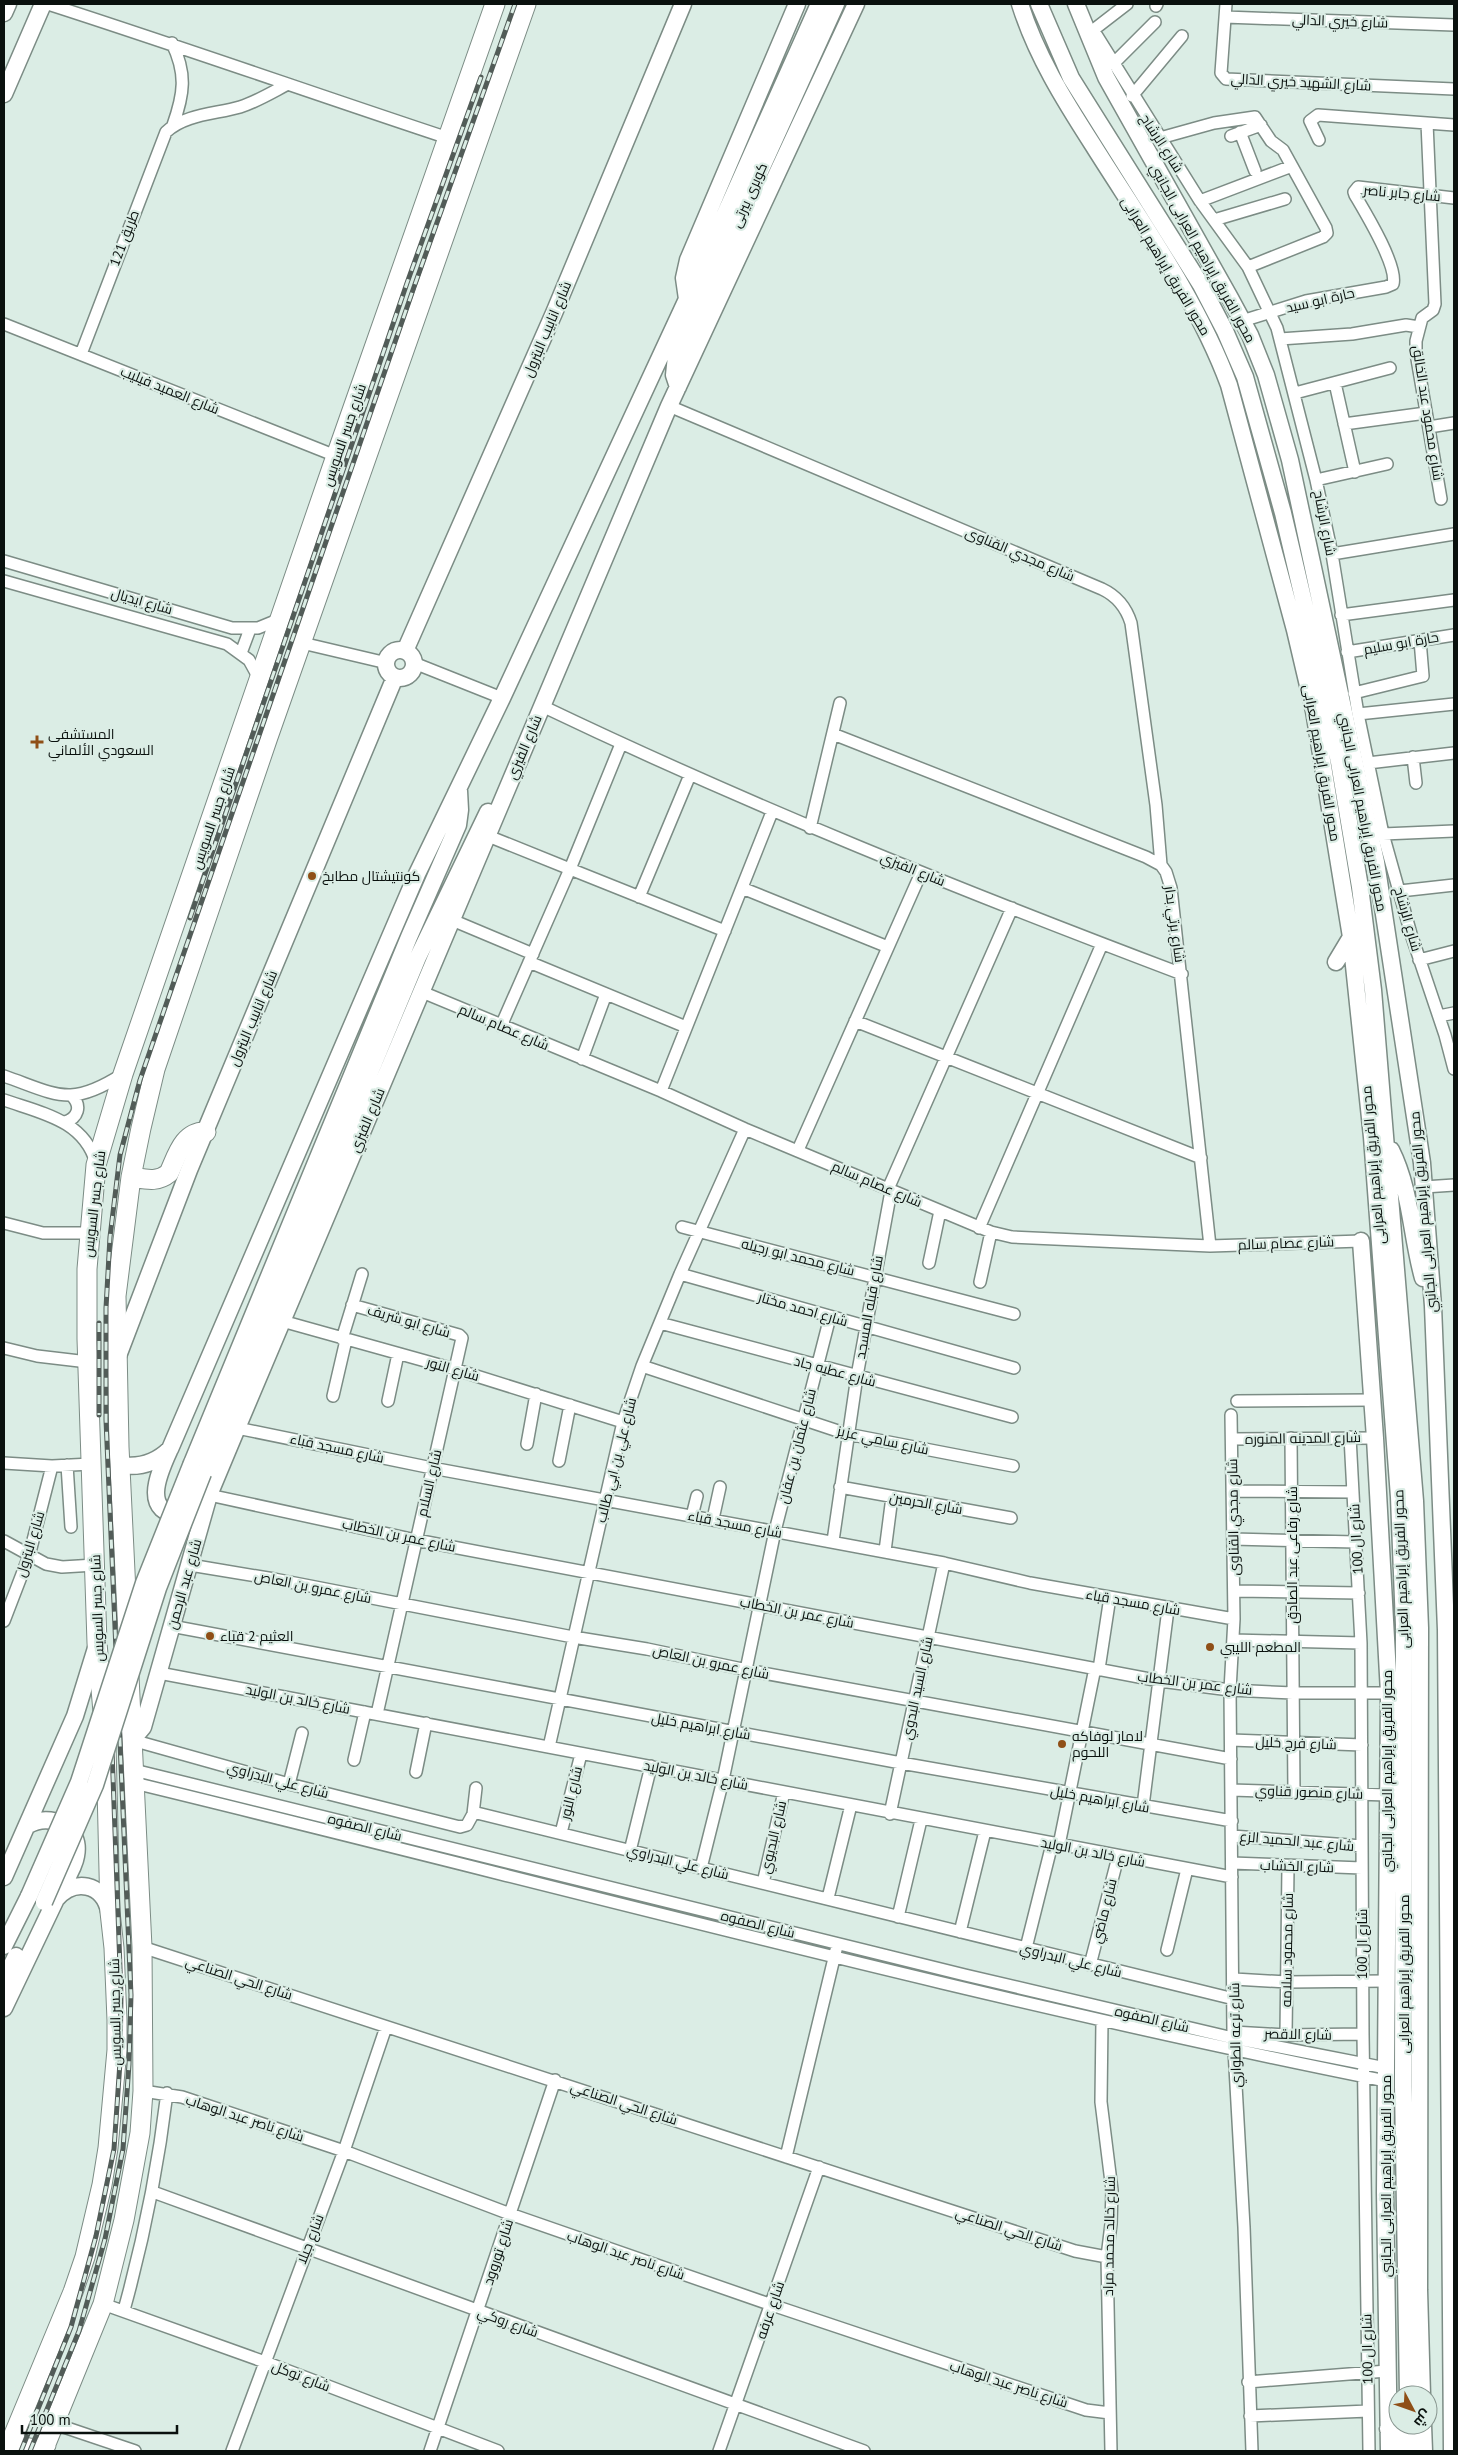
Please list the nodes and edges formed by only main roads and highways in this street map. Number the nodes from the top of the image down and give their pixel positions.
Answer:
1 (8, 4) edge
2 (43, 4) edge
3 (495, 4) edge
4 (526, 4) edge
5 (683, 4) edge
6 (798, 4) edge
7 (819, 4) edge
8 (836, 4) edge
9 (856, 4) edge
10 (1020, 4) edge
11 (1039, 4) edge
12 (1076, 4) edge
13 (4, 13) edge
14 (4, 94) edge
15 (438, 168) junction
16 (465, 175) junction
17 (426, 203) junction
18 (452, 212) junction
19 (687, 299) junction
20 (678, 387) junction
21 (410, 657) junction
22 (396, 677) junction
23 (459, 789) junction
24 (503, 796) junction
25 (1351, 937) junction
26 (1336, 962) dead end
27 (206, 1132) junction
28 (1386, 1139) junction
29 (130, 1178) junction
30 (1360, 1241) road end
31 (1433, 1306) junction
32 (116, 1361) junction
33 (237, 1428) joint
34 (170, 1449) junction
35 (120, 1465) junction
36 (197, 1468) junction
37 (209, 1495) junction
38 (97, 1644) junction
39 (1396, 1693) junction
40 (132, 1740) junction
41 (28, 1825) junction
42 (4, 1877) edge
43 (43, 1899) junction
44 (110, 1912) junction
45 (1451, 1938) edge
46 (4, 1946) edge
47 (4, 1981) edge
48 (4, 2008) edge
49 (143, 2019) junction
50 (117, 2020) junction
51 (1452, 2070) edge
52 (1453, 2377) edge
53 (1408, 2385) edge
54 (1422, 2385) edge
55 (1453, 2426) edge
56 (1388, 2429) edge
57 (1388, 2435) edge
58 (1394, 2435) edge
59 (1408, 2435) edge
60 (1423, 2435) edge
61 (10, 2444) edge
62 (45, 2448) edge
63 (1389, 2451) edge
64 (1409, 2451) edge
65 (1424, 2451) edge
66 (1452, 2451) edge

1 - 13 main road
2 - 14 main road
3 - 15 main road, شارع جسر السويس
4 - 16 main road, شارع جسر السويس
5 - 21 main road, شارع انابيب البترول
6 - 19 main road
7 - 19 main road, كوبرى بيرتى
8 - 20 main road, كوبرى بيرتى
9 - 20 main road
10 - 25 main road, محور الفريق إبراهيم العرابى
11 - 28 main road, محور الفريق إبراهيم العرابى
12 - 31 main road, محور الفريق إبراهيم العرابى الجانبي
15 - 16 main road
15 - 17 main road, شارع جسر السويس
16 - 18 main road, شارع جسر السويس
17 - 18 main road
17 - 38 main road, شارع جسر السويس
18 - 29 main road, شارع جسر السويس
19 - 23 main road, كوبرى بيرتى
20 - 24 main road, شارع الفيزي
21 - 22 main road
21 - 22 main road
22 - 27 main road, شارع انابيب البترول
23 - 34 main road, كوبرى بيرتى
23 - 36 main road
24 - 33 main road, شارع الفيزي
24 - 36 main road
25 - 26 main road
25 - 39 main road, محور الفريق إبراهيم العرابى
27 - 29 main road
27 - 32 main road, شارع انابيب البترول
28 - 31 main road
28 - 54 main road, محور الفريق إبراهيم العرابى
29 - 32 main road, شارع جسر السويس
30 - 39 main road, محور الفريق إبراهيم العرابى الجانبي
31 - 45 main road, محور الفريق إبراهيم العرابى الجانبي
32 - 35 main road, شارع جسر السويس
33 - 37 main road, شارع عبد الرحمن
34 - 35 main road
34 - 37 main road, كوبرى بيرتى
35 - 40 main road, شارع جسر السويس
36 - 43 main road, bridge
37 - 40 main road, شارع عبد الرحمن
38 - 41 main road
38 - 44 main road, شارع جسر السويس
39 - 53 main road, محور الفريق إبراهيم العرابى
39 - 56 main road, محور الفريق إبراهيم العرابى الجانبي
40 - 49 main road, شارع جسر السويس
41 - 42 main road
41 - 43 main road
43 - 44 main road
43 - 46 main road
43 - 47 main road
43 - 48 main road
44 - 50 main road, شارع جسر السويس
45 - 51 main road, محور الفريق إبراهيم العرابى الجانبي
49 - 50 main road
49 - 62 main road, شارع جسر السويس
50 - 61 main road, شارع جسر السويس
51 - 52 main road, محور الفريق إبراهيم العرابى الجانبي
52 - 55 main road, محور الفريق إبراهيم العرابى الجانبي
55 - 66 main road, محور الفريق إبراهيم العرابى الجانبي
57 - 63 main road, محور الفريق إبراهيم العرابى الجانبي
58 - 64 main road
59 - 64 main road
60 - 65 main road
61 - 62 main road

